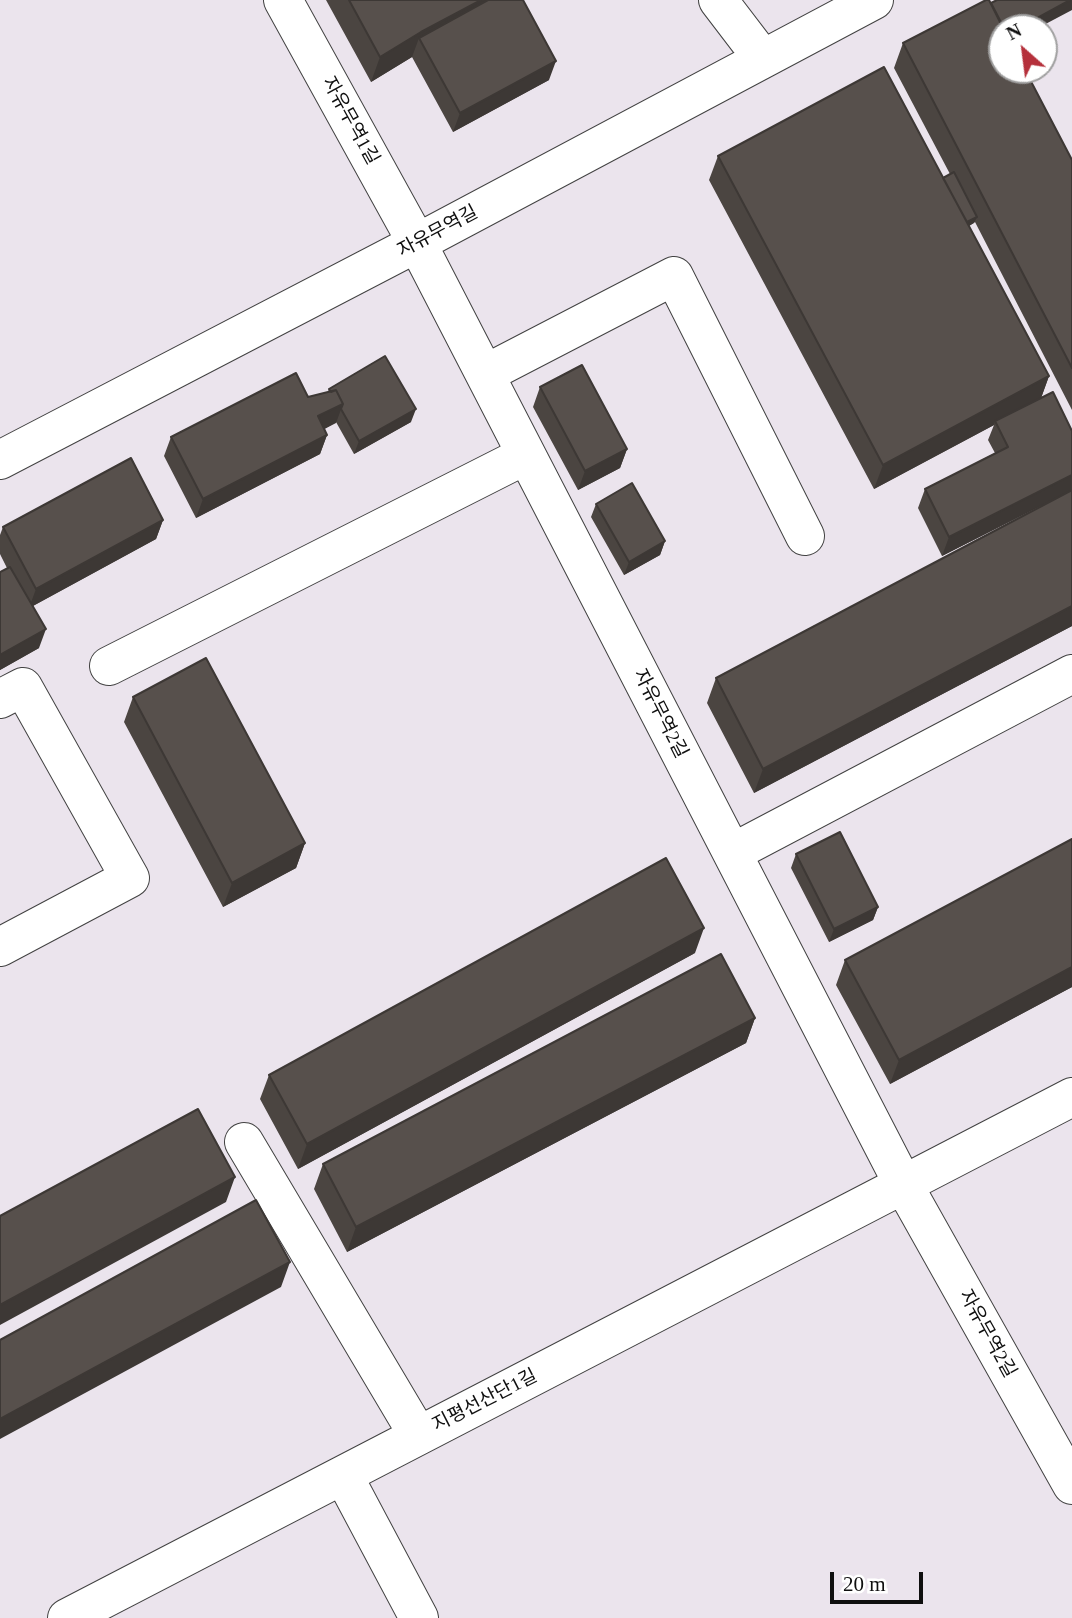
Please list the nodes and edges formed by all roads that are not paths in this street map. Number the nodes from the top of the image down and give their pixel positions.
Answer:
1 (283, 0) edge
2 (718, 0) edge
3 (874, 0) edge
4 (763, 59) junction
5 (417, 243) junction
6 (485, 374) junction
7 (526, 455) junction
8 (0, 460) edge
9 (805, 536) dead end
10 (108, 666) dead end
11 (1072, 674) edge
12 (0, 699) edge
13 (732, 853) junction
14 (0, 947) edge
15 (1072, 1097) edge
16 (244, 1142) dead end
17 (903, 1184) junction
18 (418, 1435) junction
19 (343, 1475) junction
20 (1072, 1485) edge
21 (67, 1618) edge
22 (419, 1618) edge

1 - 5 street, 자유무역1길
2 - 4 street
3 - 4 street, 자유무역길
4 - 5 street, 자유무역길
5 - 6 street, 자유무역2길
5 - 8 street, 자유무역길
6 - 7 street, 자유무역2길
6 - 9 street
7 - 10 street
7 - 13 street, 자유무역2길
11 - 13 street
12 - 14 street
13 - 17 street, 자유무역2길
15 - 17 street
16 - 18 street
17 - 18 street, 지평선산단1길
17 - 20 street, 자유무역2길
18 - 19 street, 지평선산단1길
19 - 21 street, 지평선산단1길
19 - 22 street

